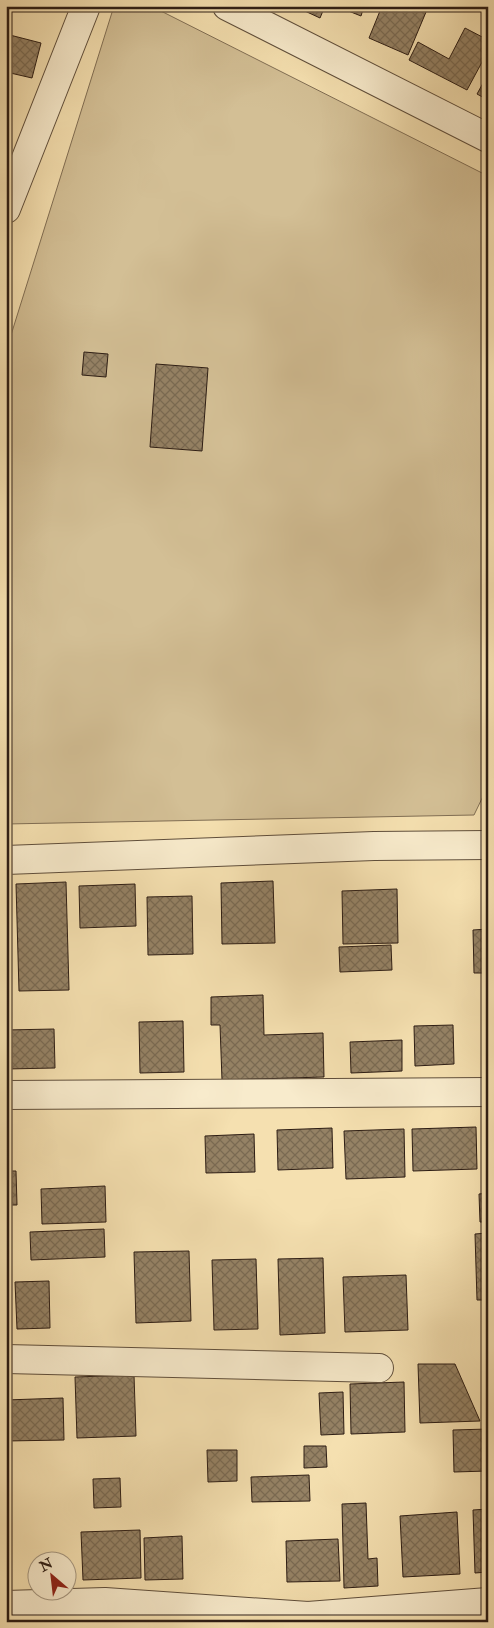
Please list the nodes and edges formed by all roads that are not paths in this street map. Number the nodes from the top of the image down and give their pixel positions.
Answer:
1 (86, 6) edge
2 (227, 6) edge
3 (488, 138) edge
4 (17, 153) edge
5 (6, 209) edge
6 (488, 845) edge
7 (6, 860) edge
8 (488, 1092) edge
9 (6, 1095) edge
10 (6, 1359) edge
11 (379, 1368) dead end
12 (488, 1602) edge
13 (6, 1605) edge

1 - 4 street
2 - 3 street
4 - 5 street
6 - 7 street
8 - 9 street
10 - 11 street
12 - 13 street

